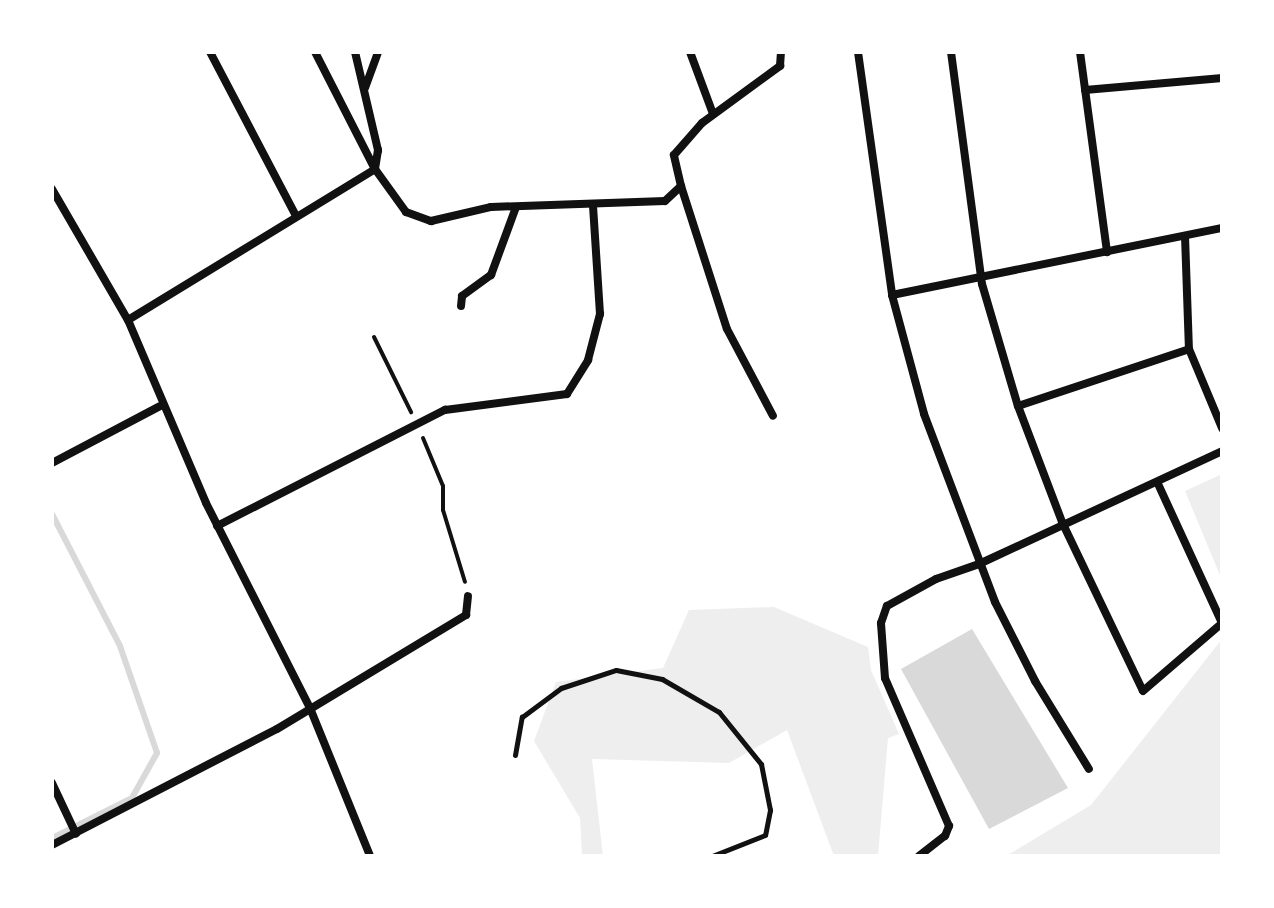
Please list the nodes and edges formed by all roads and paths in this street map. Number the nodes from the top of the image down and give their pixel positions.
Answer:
1 (210, 52) edge
2 (315, 52) edge
3 (355, 52) edge
4 (378, 52) edge
5 (690, 52) edge
6 (781, 52) edge
7 (858, 52) edge
8 (951, 52) edge
9 (1080, 52) edge
10 (1222, 78) edge
11 (364, 89) junction
12 (1085, 90) junction
13 (713, 114) junction
14 (375, 169) junction
15 (681, 186) junction
16 (52, 189) edge
17 (593, 206) junction
18 (516, 207) junction
19 (295, 214) junction
20 (1222, 228) edge
21 (1185, 236) junction
22 (1107, 252) junction
23 (981, 277) junction
24 (892, 295) junction
25 (461, 306) dead end
26 (128, 320) junction
27 (374, 337) dead end
28 (1189, 349) junction
29 (160, 406) junction
30 (1018, 406) junction
31 (773, 416) dead end
32 (415, 422) junction
33 (1222, 428) edge
34 (1222, 451) edge
35 (52, 463) edge
36 (1157, 482) junction
37 (1064, 525) junction
38 (217, 526) junction
39 (979, 564) junction
40 (468, 596) joint
41 (310, 708) junction
42 (515, 755) dead end
43 (1089, 769) dead end
44 (52, 783) edge
45 (76, 834) junction
46 (52, 845) edge
47 (370, 856) edge
48 (712, 856) edge
49 (919, 856) edge

1 - 19 street
2 - 14 street
3 - 11 street
4 - 11 street
5 - 13 street
6 - 13 street
7 - 24 street
8 - 23 street
9 - 12 street
10 - 12 street
11 - 14 street
12 - 22 street
13 - 15 street
14 - 18 street
14 - 19 street
15 - 17 street
15 - 31 street
16 - 26 street
17 - 18 street
17 - 32 street
18 - 25 street
19 - 26 street
20 - 21 street
21 - 22 street
21 - 28 street
22 - 23 street
23 - 24 street
23 - 30 street
24 - 39 street
26 - 29 street
27 - 32 path
28 - 30 street
28 - 33 street
29 - 35 street
29 - 38 street
30 - 37 street
32 - 38 street
32 - 40 path
34 - 36 street
36 - 37 street
36 - 37 street
37 - 39 street
38 - 41 street
39 - 43 street
39 - 49 street
40 - 41 street
41 - 45 street
41 - 47 street
42 - 48 lane
44 - 45 street
45 - 46 street

